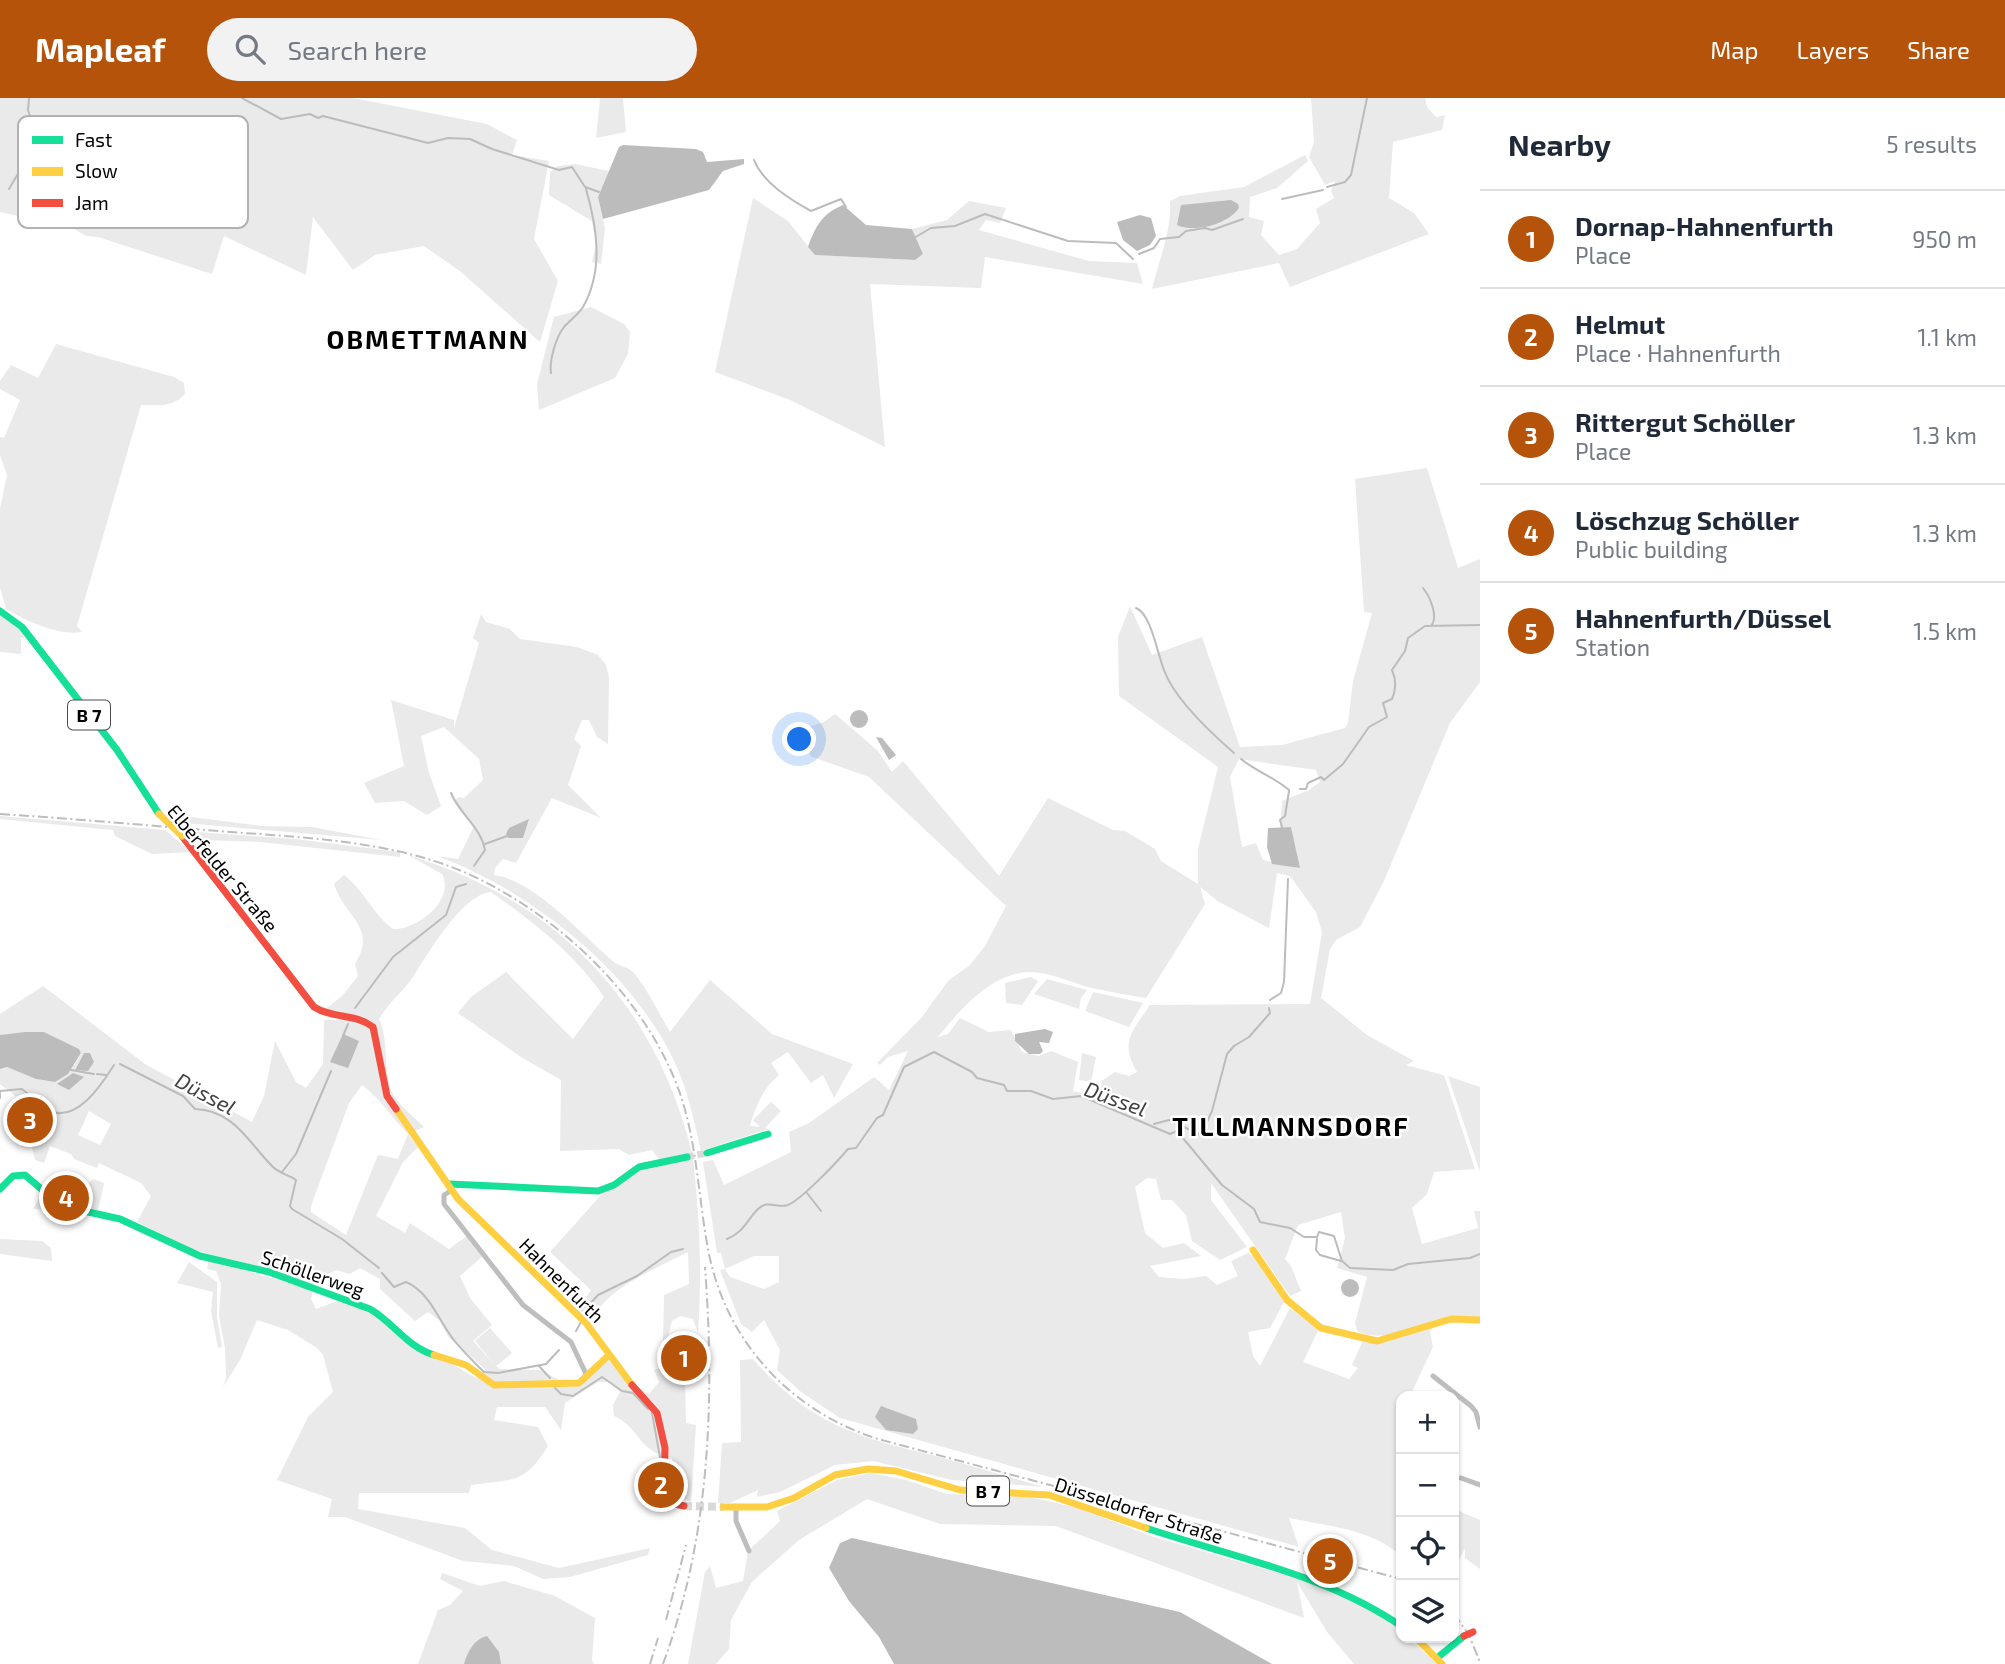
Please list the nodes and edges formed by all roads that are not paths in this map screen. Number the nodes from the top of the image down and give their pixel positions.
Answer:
1 (0, 611) edge
2 (768, 1134) dead end
3 (706, 1153) tunnel mouth
4 (687, 1157) tunnel mouth
5 (451, 1187) junction
6 (0, 1189) edge
7 (1253, 1250) dead end
8 (1480, 1320) edge
9 (608, 1356) junction
10 (587, 1376) junction
11 (1433, 1376) dead end
12 (1480, 1427) edge
13 (1461, 1478) dead end
14 (1480, 1485) edge
15 (684, 1506) dead end
16 (723, 1507) tunnel mouth
17 (736, 1507) junction
18 (749, 1551) dead end
19 (1396, 1623) edge
20 (1476, 1632) edge
21 (1421, 1643) edge
22 (1440, 1661) edge

1 - 5 main road, Elberfelder Straße / B 7, bridge
2 - 3 main road
4 - 5 main road
5 - 9 main road, Hahnenfurth / B 7
5 - 10 street
6 - 10 main road, Schöllerweg
7 - 8 main road
9 - 10 main road
9 - 15 main road, Hahnenfurth
11 - 12 street
13 - 14 street
16 - 17 main road, Düsseldorfer Straße / B 7
17 - 18 street
17 - 19 main road, Düsseldorfer Straße / B 7
20 - 22 main road, bridge
21 - 22 main road

